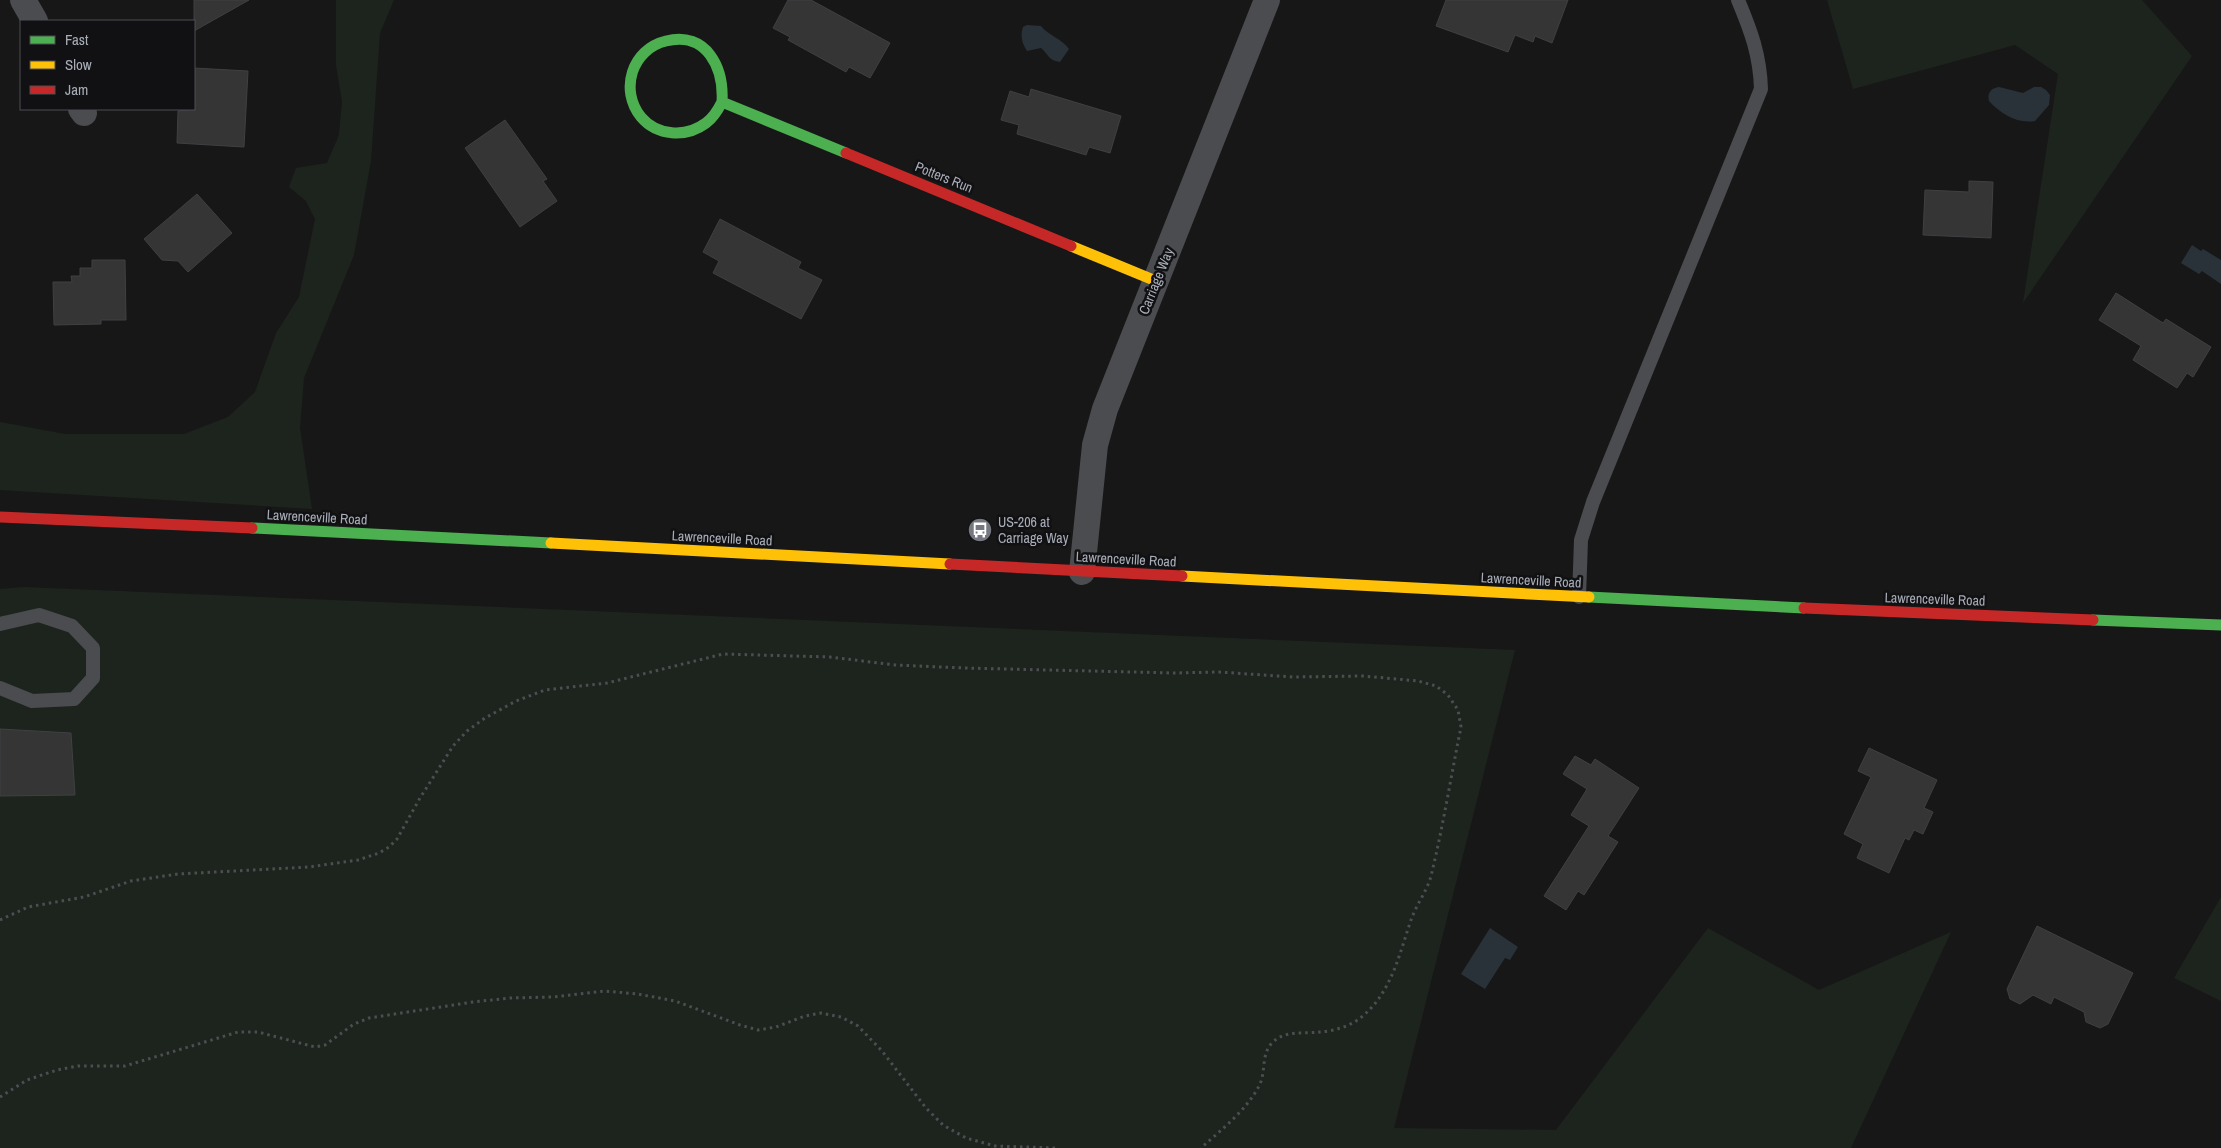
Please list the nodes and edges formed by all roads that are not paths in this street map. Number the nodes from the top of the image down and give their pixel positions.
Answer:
1 (23, 0) edge
2 (1267, 0) edge
3 (1738, 0) edge
4 (34, 20) edge
5 (722, 102) junction
6 (1156, 281) junction
7 (0, 517) edge
8 (1082, 572) junction
9 (1579, 597) junction
10 (0, 624) edge
11 (2221, 626) edge
12 (0, 688) edge

1 - 4 street
2 - 6 street, Carriage Way
3 - 9 lane
5 - 5 main road
5 - 6 main road, Potters Run
6 - 8 street, Carriage Way
7 - 8 main road, Lawrenceville Road
8 - 9 main road, Lawrenceville Road
9 - 11 main road, Lawrenceville Road
10 - 12 lane

